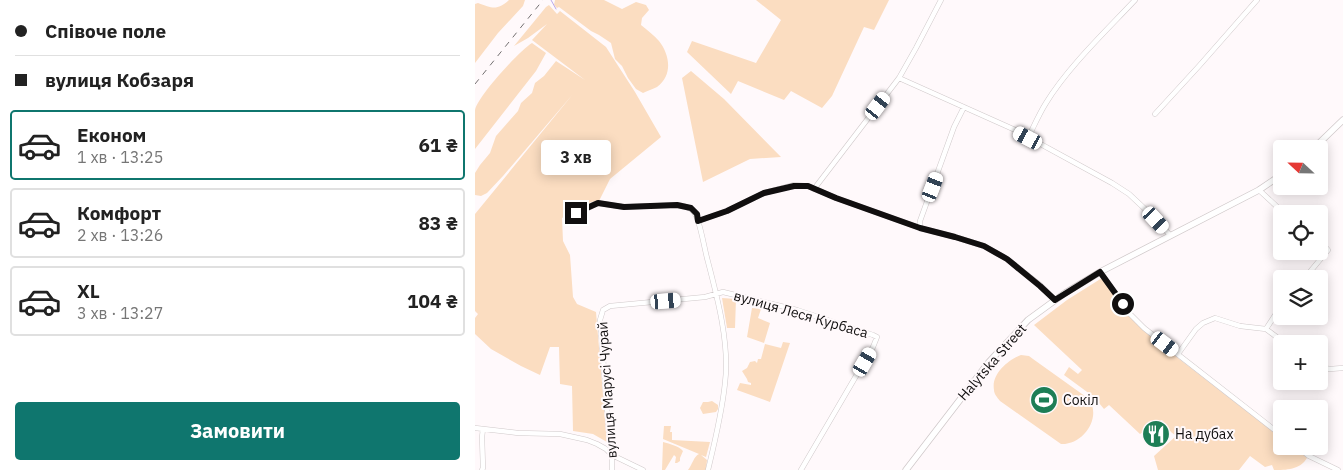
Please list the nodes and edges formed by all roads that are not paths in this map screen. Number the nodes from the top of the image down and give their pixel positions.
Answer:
1 (941, 0) edge
2 (1135, 0) edge
3 (1257, 0) edge
4 (899, 78) junction
5 (964, 107) junction
6 (1155, 114) dead end
7 (1343, 120) edge
8 (1028, 138) junction
9 (1322, 140) edge
10 (1273, 180) edge
11 (814, 188) junction
12 (1259, 190) junction
13 (1275, 205) edge
14 (566, 220) dead end
15 (698, 221) junction
16 (920, 228) junction
17 (1170, 235) junction
18 (1320, 260) edge
19 (1311, 270) edge
20 (1100, 272) junction
21 (717, 294) junction
22 (1055, 300) junction
23 (603, 310) joint
24 (1273, 318) edge
25 (1266, 329) junction
26 (1274, 335) edge
27 (1178, 354) junction
28 (1343, 368) edge
29 (1328, 369) edge
30 (475, 428) edge
31 (483, 429) junction
32 (1273, 429) edge
33 (612, 455) junction
34 (1308, 455) edge
35 (482, 470) edge
36 (612, 470) edge
37 (643, 470) edge
38 (708, 470) edge
39 (801, 470) edge
40 (906, 470) edge
41 (1338, 470) edge

1 - 4 street
2 - 8 street
3 - 6 street
4 - 5 street
4 - 11 street
5 - 8 street
5 - 16 street
7 - 9 street
8 - 17 street
10 - 12 street, Halytska Street
11 - 15 street
11 - 16 street
12 - 13 street
12 - 17 street, Halytska Street
14 - 15 street
15 - 21 street
16 - 22 street
17 - 20 street, Halytska Street
18 - 19 street
20 - 22 street, Halytska Street
20 - 27 street
21 - 23 street, вулиця Леся Курбаса
21 - 38 street
21 - 39 street, вулиця Леся Курбаса
22 - 40 street, Halytska Street
23 - 33 street, вулиця Марусі Чурай
24 - 25 street
25 - 26 street
25 - 27 street
27 - 32 street
28 - 29 street
30 - 31 street
31 - 33 street
31 - 35 street
33 - 36 street, вулиця Марусі Чурай
33 - 37 street
34 - 41 street

